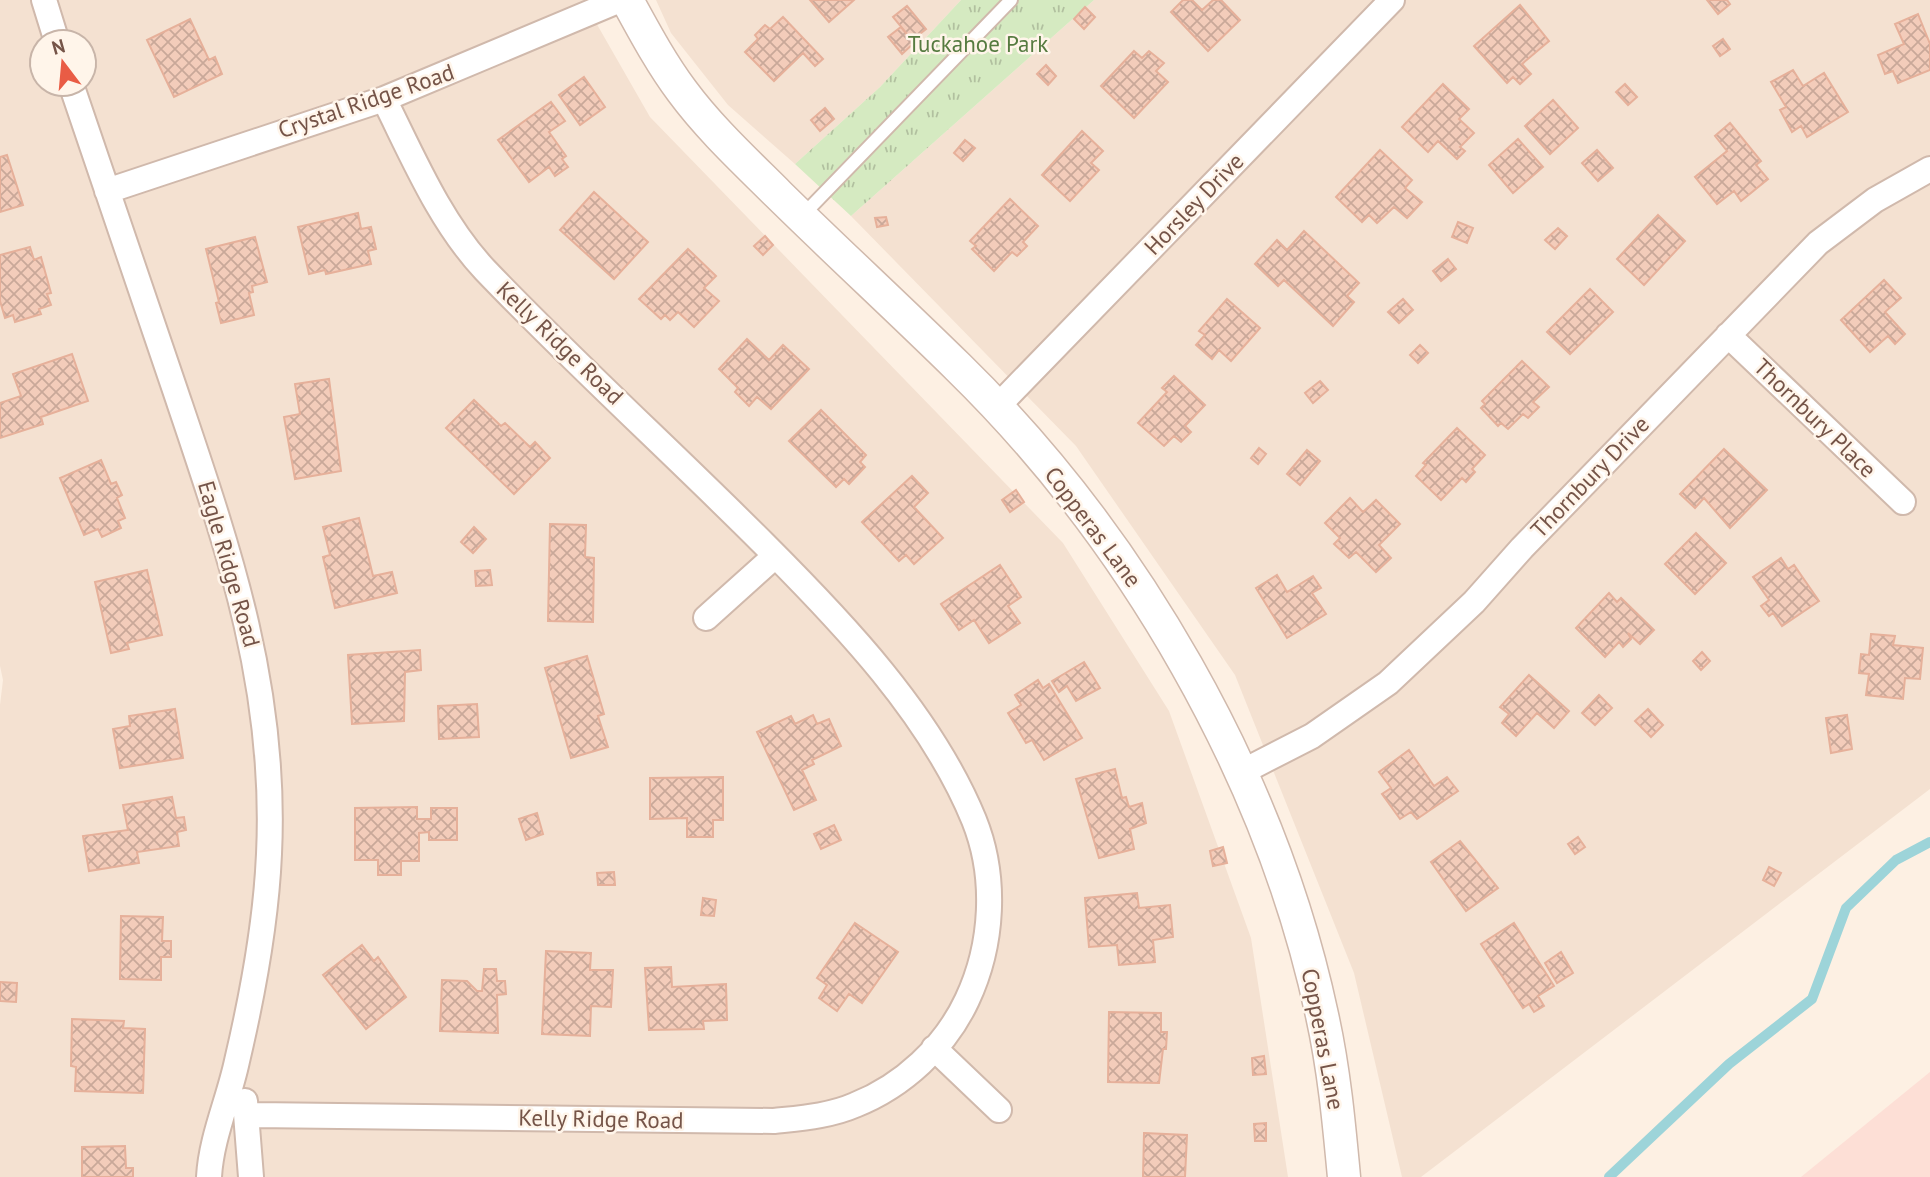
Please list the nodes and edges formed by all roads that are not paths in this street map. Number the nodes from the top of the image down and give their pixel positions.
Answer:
1 (44, 0) edge
2 (620, 0) edge
3 (627, 0) edge
4 (1011, 0) edge
5 (1392, 0) edge
6 (53, 28) edge
7 (76, 98) edge
8 (384, 100) junction
9 (1930, 169) edge
10 (107, 191) junction
11 (801, 217) junction
12 (1728, 335) junction
13 (996, 408) junction
14 (1903, 502) dead end
15 (775, 555) junction
16 (706, 618) dead end
17 (1242, 772) junction
18 (934, 1048) junction
19 (237, 1063) junction
20 (999, 1110) dead end
21 (248, 1115) junction
22 (209, 1177) edge
23 (251, 1177) edge
24 (1344, 1177) edge

1 - 6 street
2 - 8 street, Crystal Ridge Road
3 - 11 street, Copperas Lane
4 - 11 lane
5 - 13 street, Horsley Drive
7 - 10 street, Eagle Ridge Road
8 - 10 street, Crystal Ridge Road
8 - 15 street, Kelly Ridge Road
9 - 12 street, Thornbury Drive
10 - 19 street, Eagle Ridge Road
11 - 13 street, Copperas Lane
12 - 14 street, Thornbury Place
12 - 17 street, Thornbury Drive
13 - 17 street, Copperas Lane
15 - 16 street
15 - 18 street, Kelly Ridge Road
17 - 24 street, Copperas Lane
18 - 20 street
18 - 21 street, Kelly Ridge Road
19 - 21 street, Eagle Ridge Road
19 - 22 street, Eagle Ridge Road
21 - 23 street, Eagle Ridge Road

